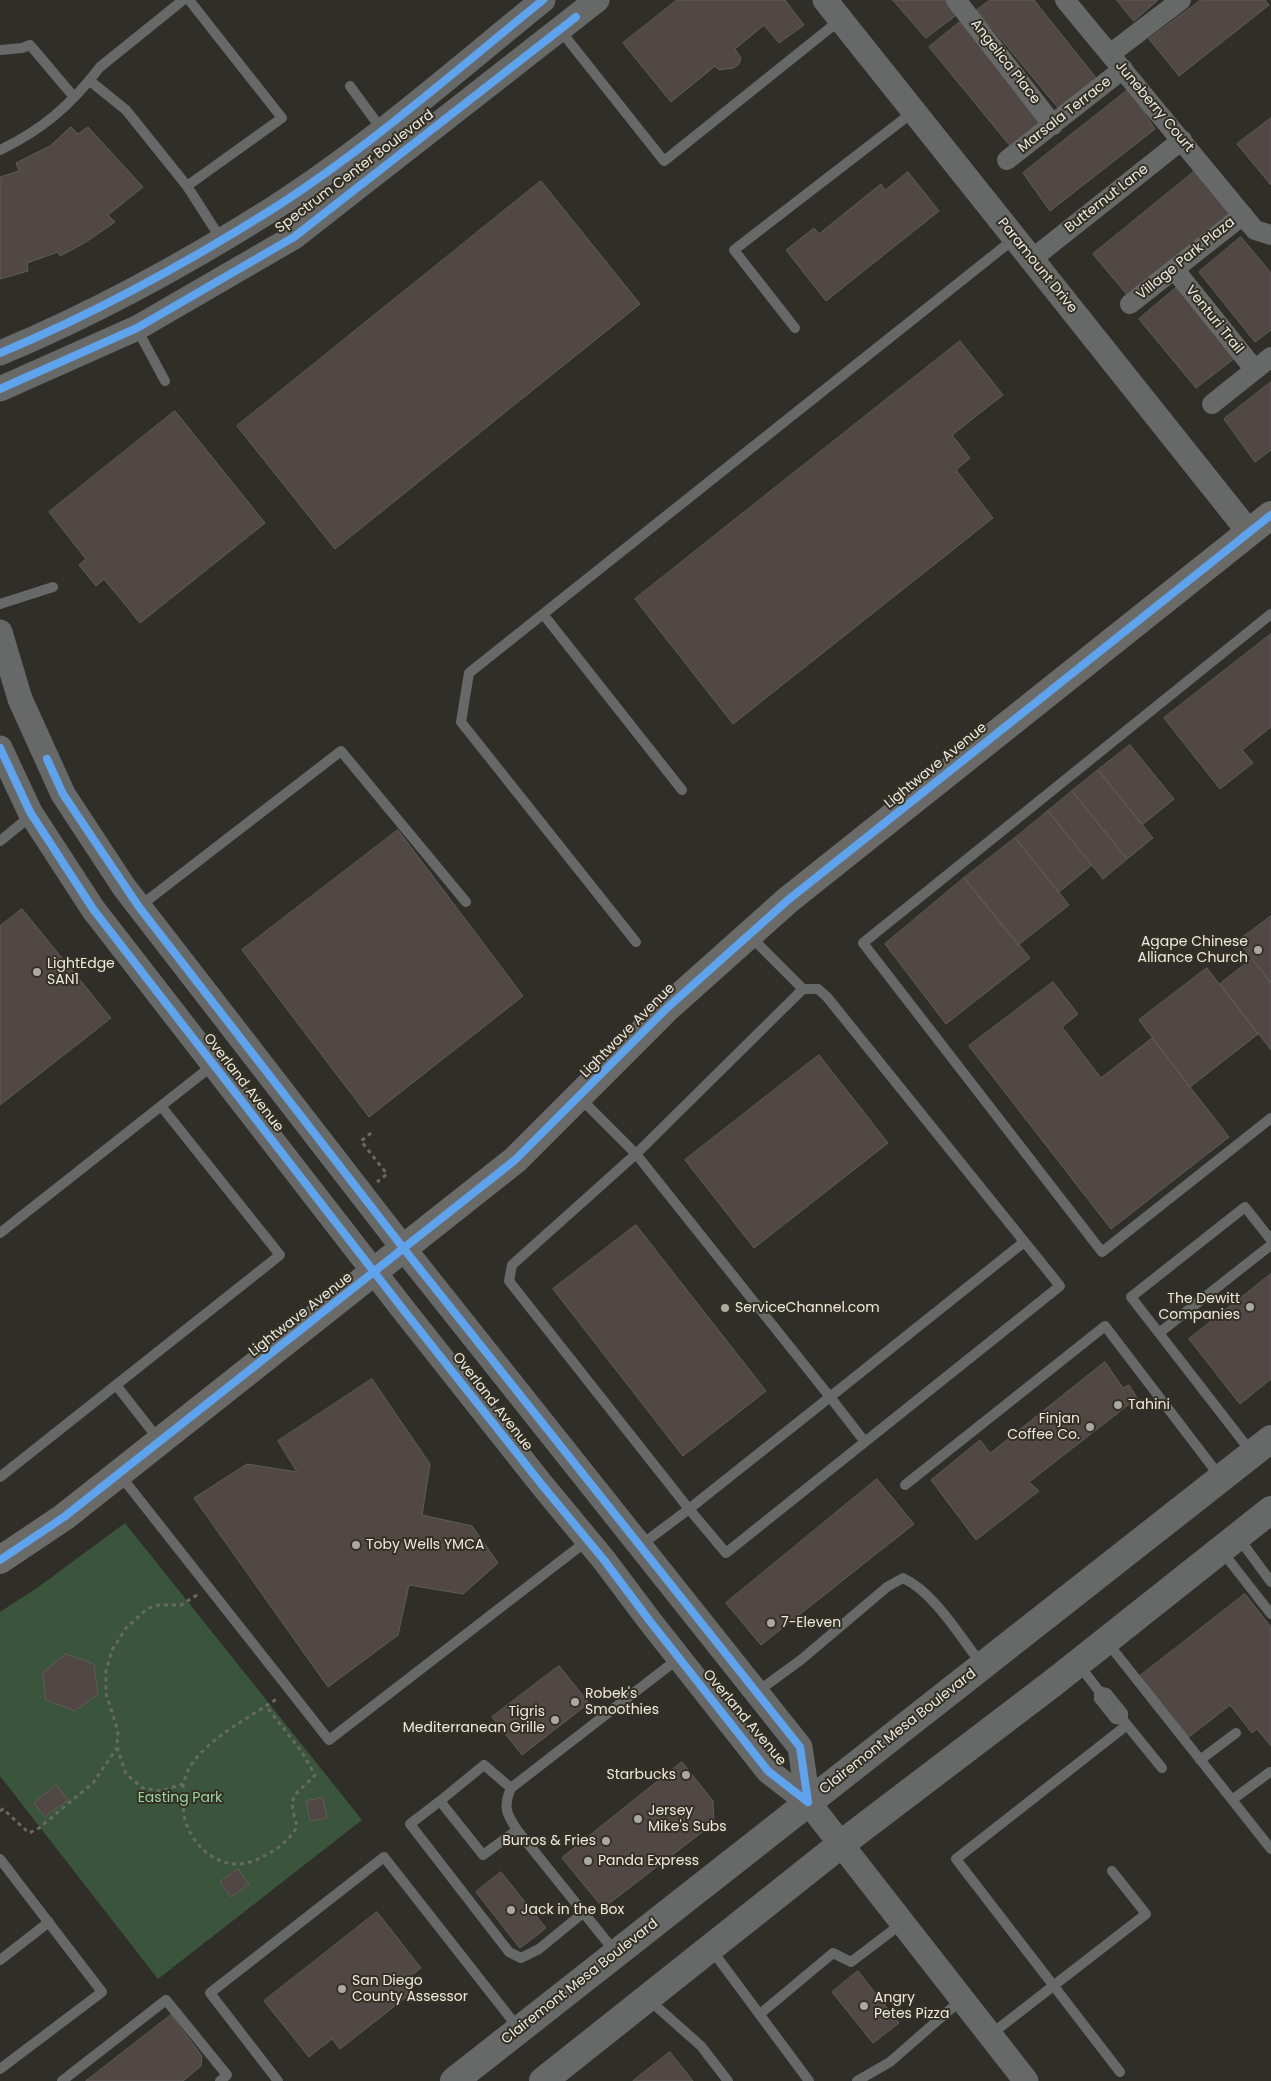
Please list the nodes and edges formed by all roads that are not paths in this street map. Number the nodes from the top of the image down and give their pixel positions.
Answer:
1 (183, 0) edge
2 (189, 0) edge
3 (544, 0) edge
4 (597, 0) edge
5 (825, 0) edge
6 (956, 0) edge
7 (1065, 0) edge
8 (1178, 1) edge
9 (840, 19) junction
10 (560, 29) junction
11 (0, 50) edge
12 (1110, 54) junction
13 (1123, 70) junction
14 (90, 81) junction
15 (350, 86) dead end
16 (74, 97) junction
17 (914, 111) junction
18 (1053, 125) junction
19 (382, 130) junction
20 (1182, 140) junction
21 (0, 150) edge
22 (1008, 160) dead end
23 (187, 186) junction
24 (1243, 215) junction
25 (1271, 236) edge
26 (1015, 238) junction
27 (221, 239) junction
28 (1032, 259) junction
29 (1174, 269) junction
30 (1130, 304) dead end
31 (137, 328) junction
32 (795, 328) dead end
33 (0, 353) edge
34 (1271, 357) edge
35 (1255, 370) junction
36 (165, 381) dead end
37 (0, 389) edge
38 (1212, 404) dead end
39 (1271, 515) edge
40 (1250, 532) junction
41 (53, 588) dead end
42 (0, 604) edge
43 (543, 614) junction
44 (1271, 614) edge
45 (0, 632) edge
46 (0, 748) edge
47 (682, 790) dead end
48 (32, 816) junction
49 (0, 841) edge
50 (466, 902) dead end
51 (139, 907) junction
52 (749, 935) junction
53 (636, 942) dead end
54 (803, 990) junction
55 (214, 1064) junction
56 (579, 1098) junction
57 (161, 1106) junction
58 (1271, 1118) edge
59 (636, 1154) junction
60 (0, 1233) edge
61 (1271, 1240) edge
62 (1024, 1242) junction
63 (1271, 1245) edge
64 (404, 1249) junction
65 (375, 1272) junction
66 (1159, 1333) junction
67 (116, 1385) junction
68 (830, 1397) junction
69 (160, 1442) junction
70 (865, 1442) junction
71 (1262, 1446) edge
72 (119, 1474) junction
73 (0, 1477) edge
74 (1221, 1479) junction
75 (905, 1485) dead end
76 (689, 1509) junction
77 (1271, 1510) edge
78 (588, 1540) junction
79 (1229, 1543) junction
80 (641, 1545) junction
81 (0, 1560) edge
82 (1271, 1582) edge
83 (1271, 1614) edge
84 (1106, 1641) junction
85 (679, 1658) junction
86 (1078, 1663) junction
87 (982, 1666) junction
88 (756, 1693) junction
89 (1125, 1722) junction
90 (1236, 1734) dead end
91 (1200, 1760) junction
92 (1162, 1768) dead end
93 (1270, 1772) dead end
94 (511, 1788) junction
95 (1232, 1800) junction
96 (440, 1801) junction
97 (808, 1802) junction
98 (517, 1830) junction
99 (840, 1845) junction
100 (1271, 1849) edge
101 (0, 1859) edge
102 (1112, 1871) dead end
103 (583, 1913) junction
104 (49, 1922) junction
105 (901, 1924) junction
106 (711, 1948) junction
107 (616, 1954) junction
108 (0, 1960) edge
109 (1055, 1987) junction
110 (647, 1999) junction
111 (962, 2000) junction
112 (760, 2014) junction
113 (520, 2030) junction
114 (990, 2035) junction
115 (0, 2069) edge
116 (1120, 2072) dead end
117 (62, 2081) edge
118 (220, 2081) edge
119 (278, 2081) edge
120 (454, 2081) edge
121 (543, 2081) edge
122 (728, 2081) edge
123 (810, 2081) edge
124 (856, 2081) edge
125 (1026, 2081) edge

1 - 14 lane
2 - 23 lane
3 - 19 street, Spectrum Center Boulevard
4 - 10 street, Spectrum Center Boulevard
5 - 9 street, Paramount Drive
6 - 18 street, Angelica Place
7 - 12 street, Juneberry Court
8 - 12 street
9 - 10 lane
9 - 17 street, Paramount Drive
10 - 31 street, Spectrum Center Boulevard
11 - 16 lane
12 - 13 street, Juneberry Court
13 - 18 street, Marsala Terrace
13 - 20 street, Juneberry Court
14 - 16 lane
14 - 23 lane
15 - 19 lane
16 - 21 lane
17 - 26 street, Paramount Drive
17 - 32 lane
18 - 22 street, Marsala Terrace
19 - 27 street, Spectrum Center Boulevard
20 - 24 street, Juneberry Court
20 - 28 street, Butternut Lane
23 - 27 lane
24 - 25 street, Juneberry Court
24 - 29 street, Village Park Plaza
26 - 28 street, Paramount Drive
26 - 43 lane
27 - 33 street, Spectrum Center Boulevard
28 - 40 street, Paramount Drive
29 - 30 street, Village Park Plaza
29 - 35 street, Venturi Trail
31 - 36 lane
31 - 37 street, Spectrum Center Boulevard
34 - 35 street
35 - 38 street
39 - 40 main road, Lightwave Avenue
40 - 52 main road, Lightwave Avenue
41 - 42 lane
43 - 47 lane
43 - 53 lane
44 - 58 lane
45 - 51 street, Overland Avenue
46 - 48 street, Overland Avenue
48 - 49 lane
48 - 55 street, Overland Avenue
50 - 51 lane
51 - 64 street, Overland Avenue
52 - 54 lane
52 - 56 main road, Lightwave Avenue
54 - 59 lane
54 - 62 lane
55 - 57 lane
55 - 65 street, Overland Avenue
56 - 59 lane
56 - 64 main road, Lightwave Avenue
57 - 60 lane
57 - 67 lane
59 - 68 lane
59 - 76 lane
61 - 66 lane
62 - 68 lane
62 - 70 lane
63 - 66 lane
64 - 65 main road, Lightwave Avenue
64 - 80 street, Overland Avenue
65 - 69 main road, Lightwave Avenue
65 - 78 street, Overland Avenue
66 - 71 lane
67 - 69 lane
67 - 73 lane
68 - 70 lane
68 - 76 lane
69 - 72 main road, Lightwave Avenue
70 - 76 lane
71 - 74 main road, Clairemont Mesa Boulevard
72 - 78 lane
72 - 81 main road, Lightwave Avenue
74 - 75 lane
74 - 87 main road, Clairemont Mesa Boulevard
76 - 80 lane
77 - 79 main road
78 - 85 street, Overland Avenue
79 - 82 lane
79 - 83 lane
79 - 84 main road
80 - 88 street, Overland Avenue
84 - 86 main road
84 - 91 lane
85 - 94 lane
85 - 97 street, Overland Avenue
86 - 89 lane
86 - 99 main road
87 - 88 lane
87 - 97 main road, Clairemont Mesa Boulevard
88 - 97 street, Overland Avenue
89 - 92 lane
89 - 109 lane
90 - 91 lane
91 - 95 lane
93 - 95 lane
94 - 96 lane
94 - 98 lane
95 - 100 lane
96 - 98 lane
96 - 103 lane
97 - 99 street, Overland Avenue
97 - 107 main road, Clairemont Mesa Boulevard
98 - 103 lane
99 - 105 street, Overland Avenue
99 - 106 main road
101 - 104 lane
102 - 109 lane
103 - 107 lane
104 - 108 lane
104 - 115 lane
105 - 111 street, Overland Avenue
105 - 112 lane
106 - 110 main road
106 - 112 lane
107 - 113 main road, Clairemont Mesa Boulevard
109 - 114 lane
109 - 116 lane
110 - 121 main road
110 - 122 lane
111 - 114 street, Overland Avenue
111 - 124 lane
112 - 123 lane
113 - 119 lane
113 - 120 main road, Clairemont Mesa Boulevard
114 - 125 street, Overland Avenue
117 - 118 lane

